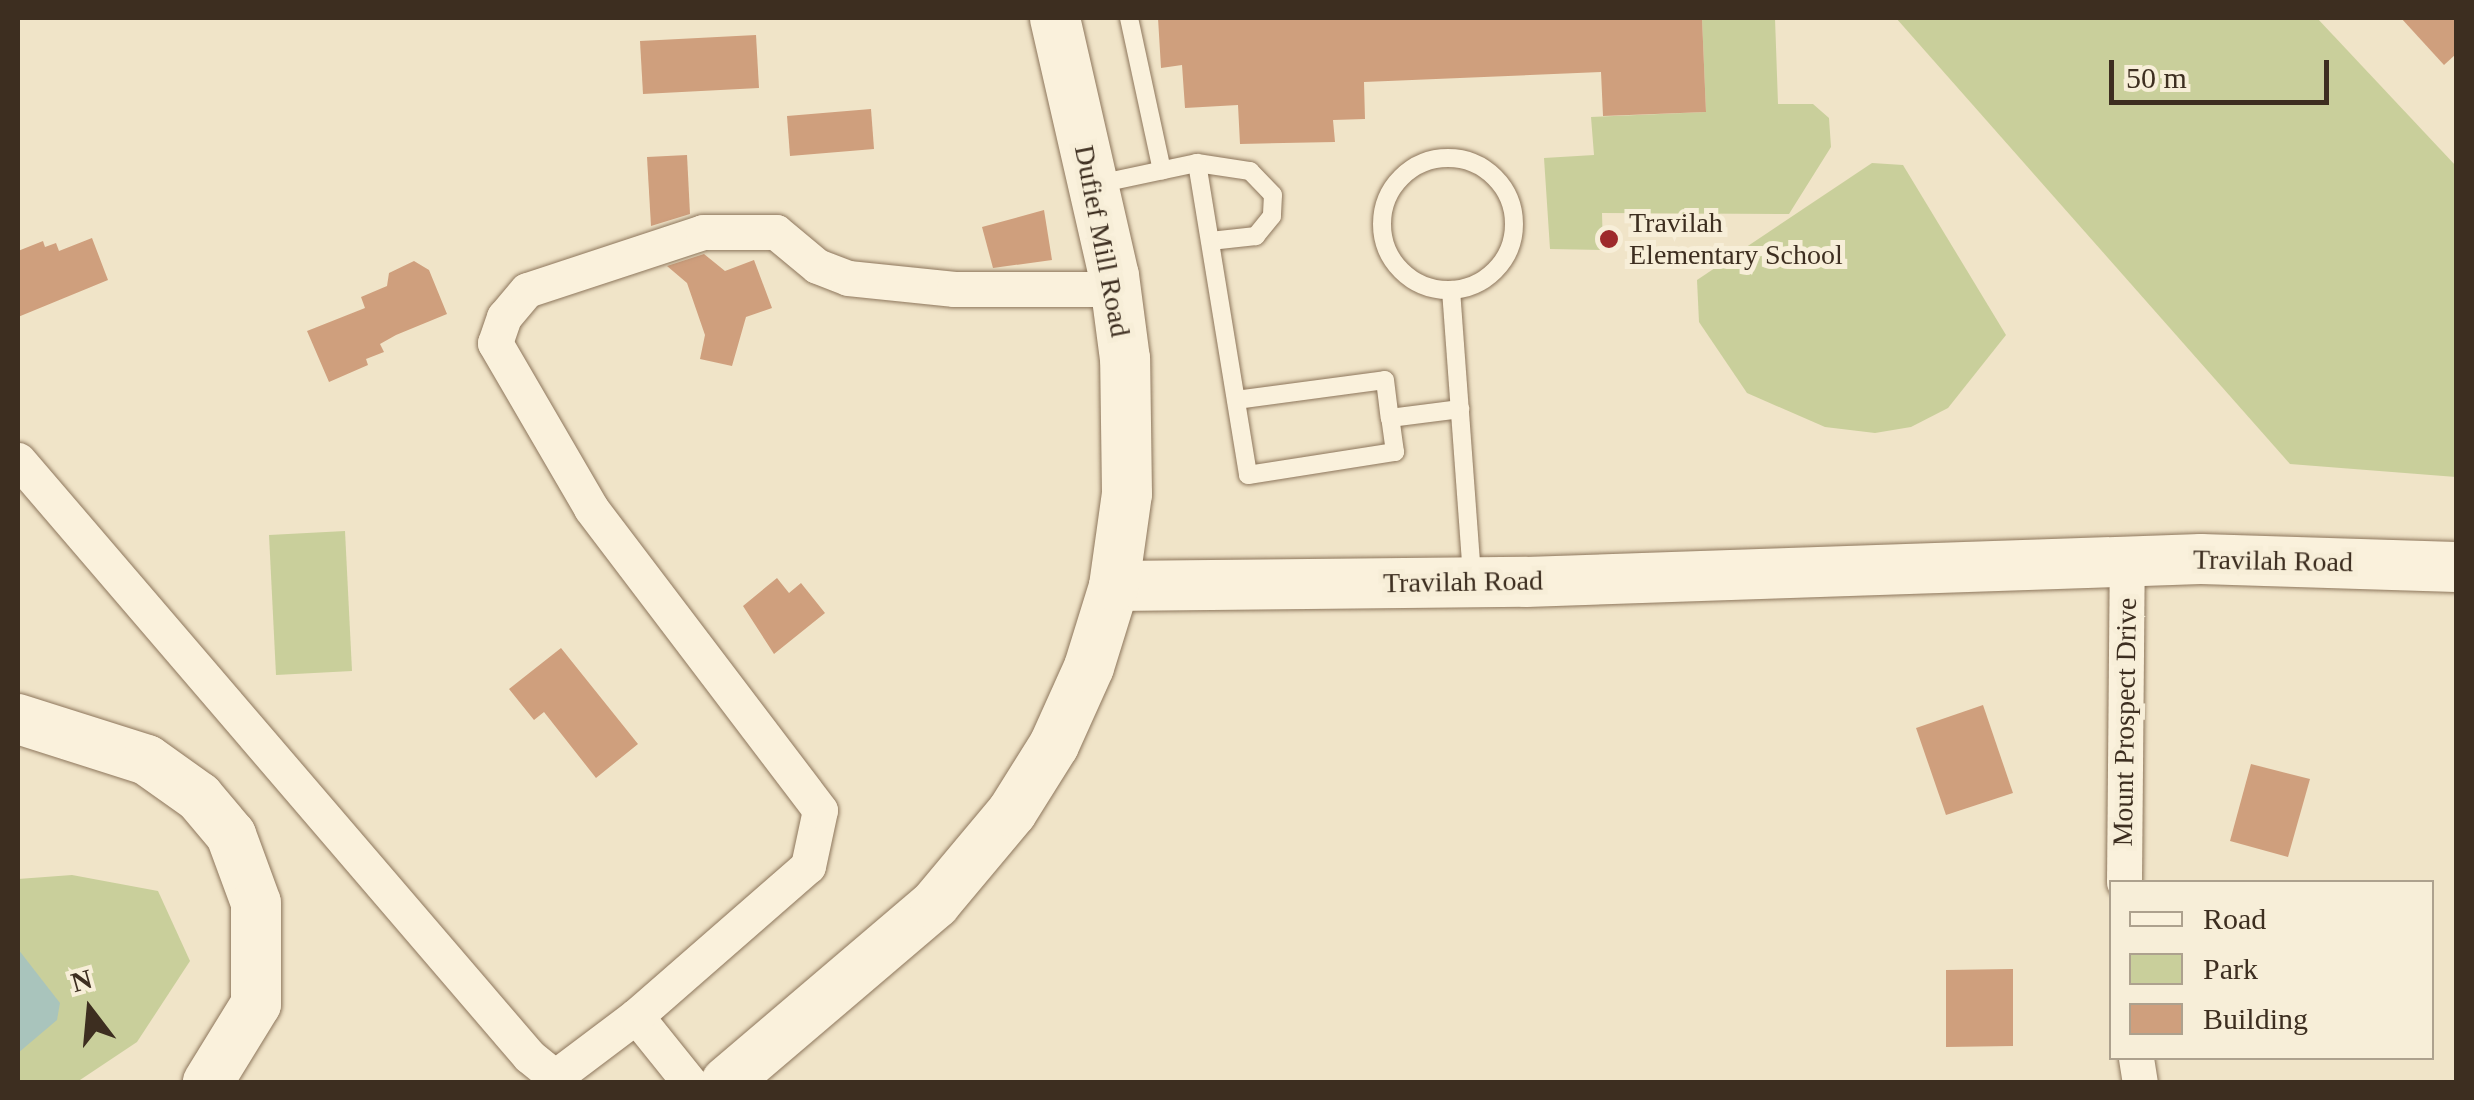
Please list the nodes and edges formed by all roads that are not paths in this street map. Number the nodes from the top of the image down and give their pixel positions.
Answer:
1 (1056, 18) edge
2 (1129, 18) edge
3 (1197, 164) junction
4 (1162, 170) junction
5 (1092, 185) junction
6 (1210, 241) junction
7 (1116, 289) junction
8 (1451, 290) junction
9 (1236, 400) junction
10 (1460, 409) junction
11 (1390, 418) junction
12 (18, 460) edge
13 (2126, 562) junction
14 (2456, 567) edge
15 (1472, 583) junction
16 (1114, 586) junction
17 (18, 719) edge
18 (2124, 880) edge
19 (636, 1016) junction
20 (208, 1082) edge
21 (689, 1082) edge
22 (726, 1082) edge

1 - 5 main road, Dufief Mill Road
2 - 4 lane
3 - 4 lane
3 - 6 lane
3 - 6 lane
4 - 5 lane
5 - 7 main road, Dufief Mill Road
6 - 9 lane
7 - 16 main road, Dufief Mill Road
7 - 19 street
8 - 8 lane
8 - 10 lane
9 - 11 lane
9 - 11 lane
10 - 11 lane
10 - 15 lane
12 - 19 street
13 - 14 main road, Travilah Road
13 - 15 main road, Travilah Road
13 - 18 street, Mount Prospect Drive
15 - 16 main road, Travilah Road
16 - 22 main road
17 - 20 main road
19 - 21 street

